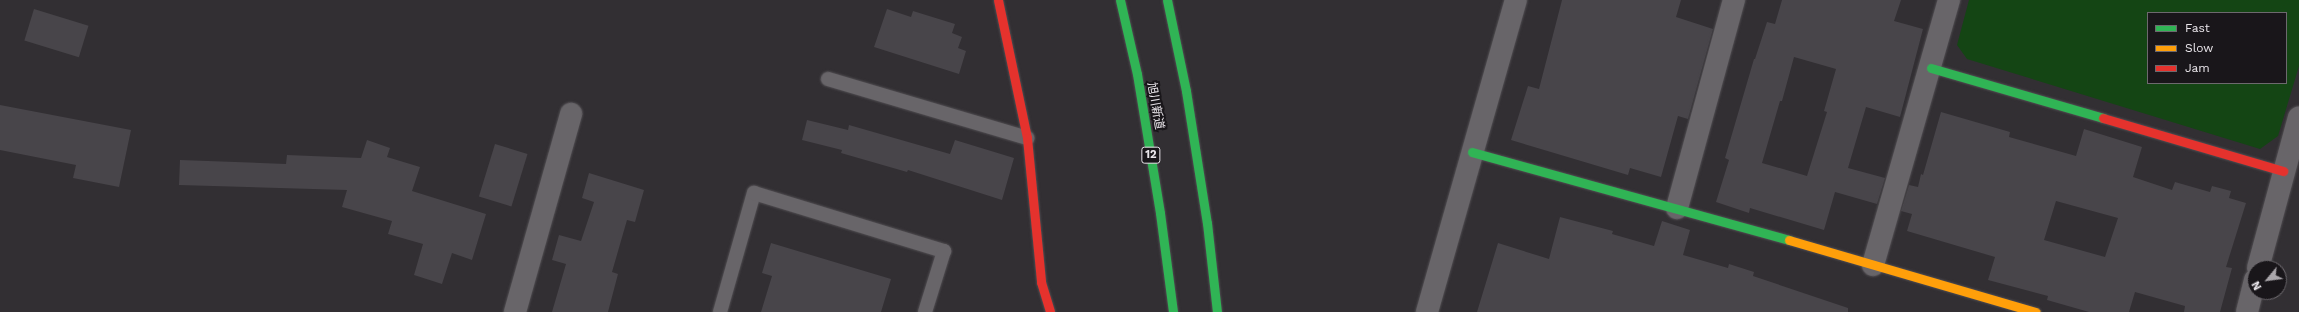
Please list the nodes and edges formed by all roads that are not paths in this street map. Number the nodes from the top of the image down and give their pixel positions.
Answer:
1 (998, 0) edge
2 (1120, 0) edge
3 (1167, 0) edge
4 (1516, 0) edge
5 (1734, 0) edge
6 (1949, 0) edge
7 (1931, 68) junction
8 (828, 79) dead end
9 (571, 114) dead end
10 (2299, 117) edge
11 (1027, 138) junction
12 (1472, 152) junction
13 (2283, 171) junction
14 (1677, 208) junction
15 (2260, 260) edge
16 (1874, 265) junction
17 (2250, 300) edge
18 (515, 312) edge
19 (720, 312) edge
20 (925, 312) edge
21 (1050, 312) edge
22 (1172, 312) edge
23 (1217, 312) edge
24 (1427, 312) edge
25 (2036, 312) edge
26 (2247, 312) edge

1 - 11 main road
2 - 22 main road, 旭川新道 / 12
3 - 23 main road
4 - 12 street
5 - 14 street
6 - 7 street
7 - 13 main road
7 - 16 street
8 - 11 lane
9 - 18 street
10 - 13 street
11 - 21 main road
12 - 14 main road
12 - 24 street
13 - 15 street
14 - 16 main road
16 - 25 main road
17 - 26 street
19 - 20 lane

